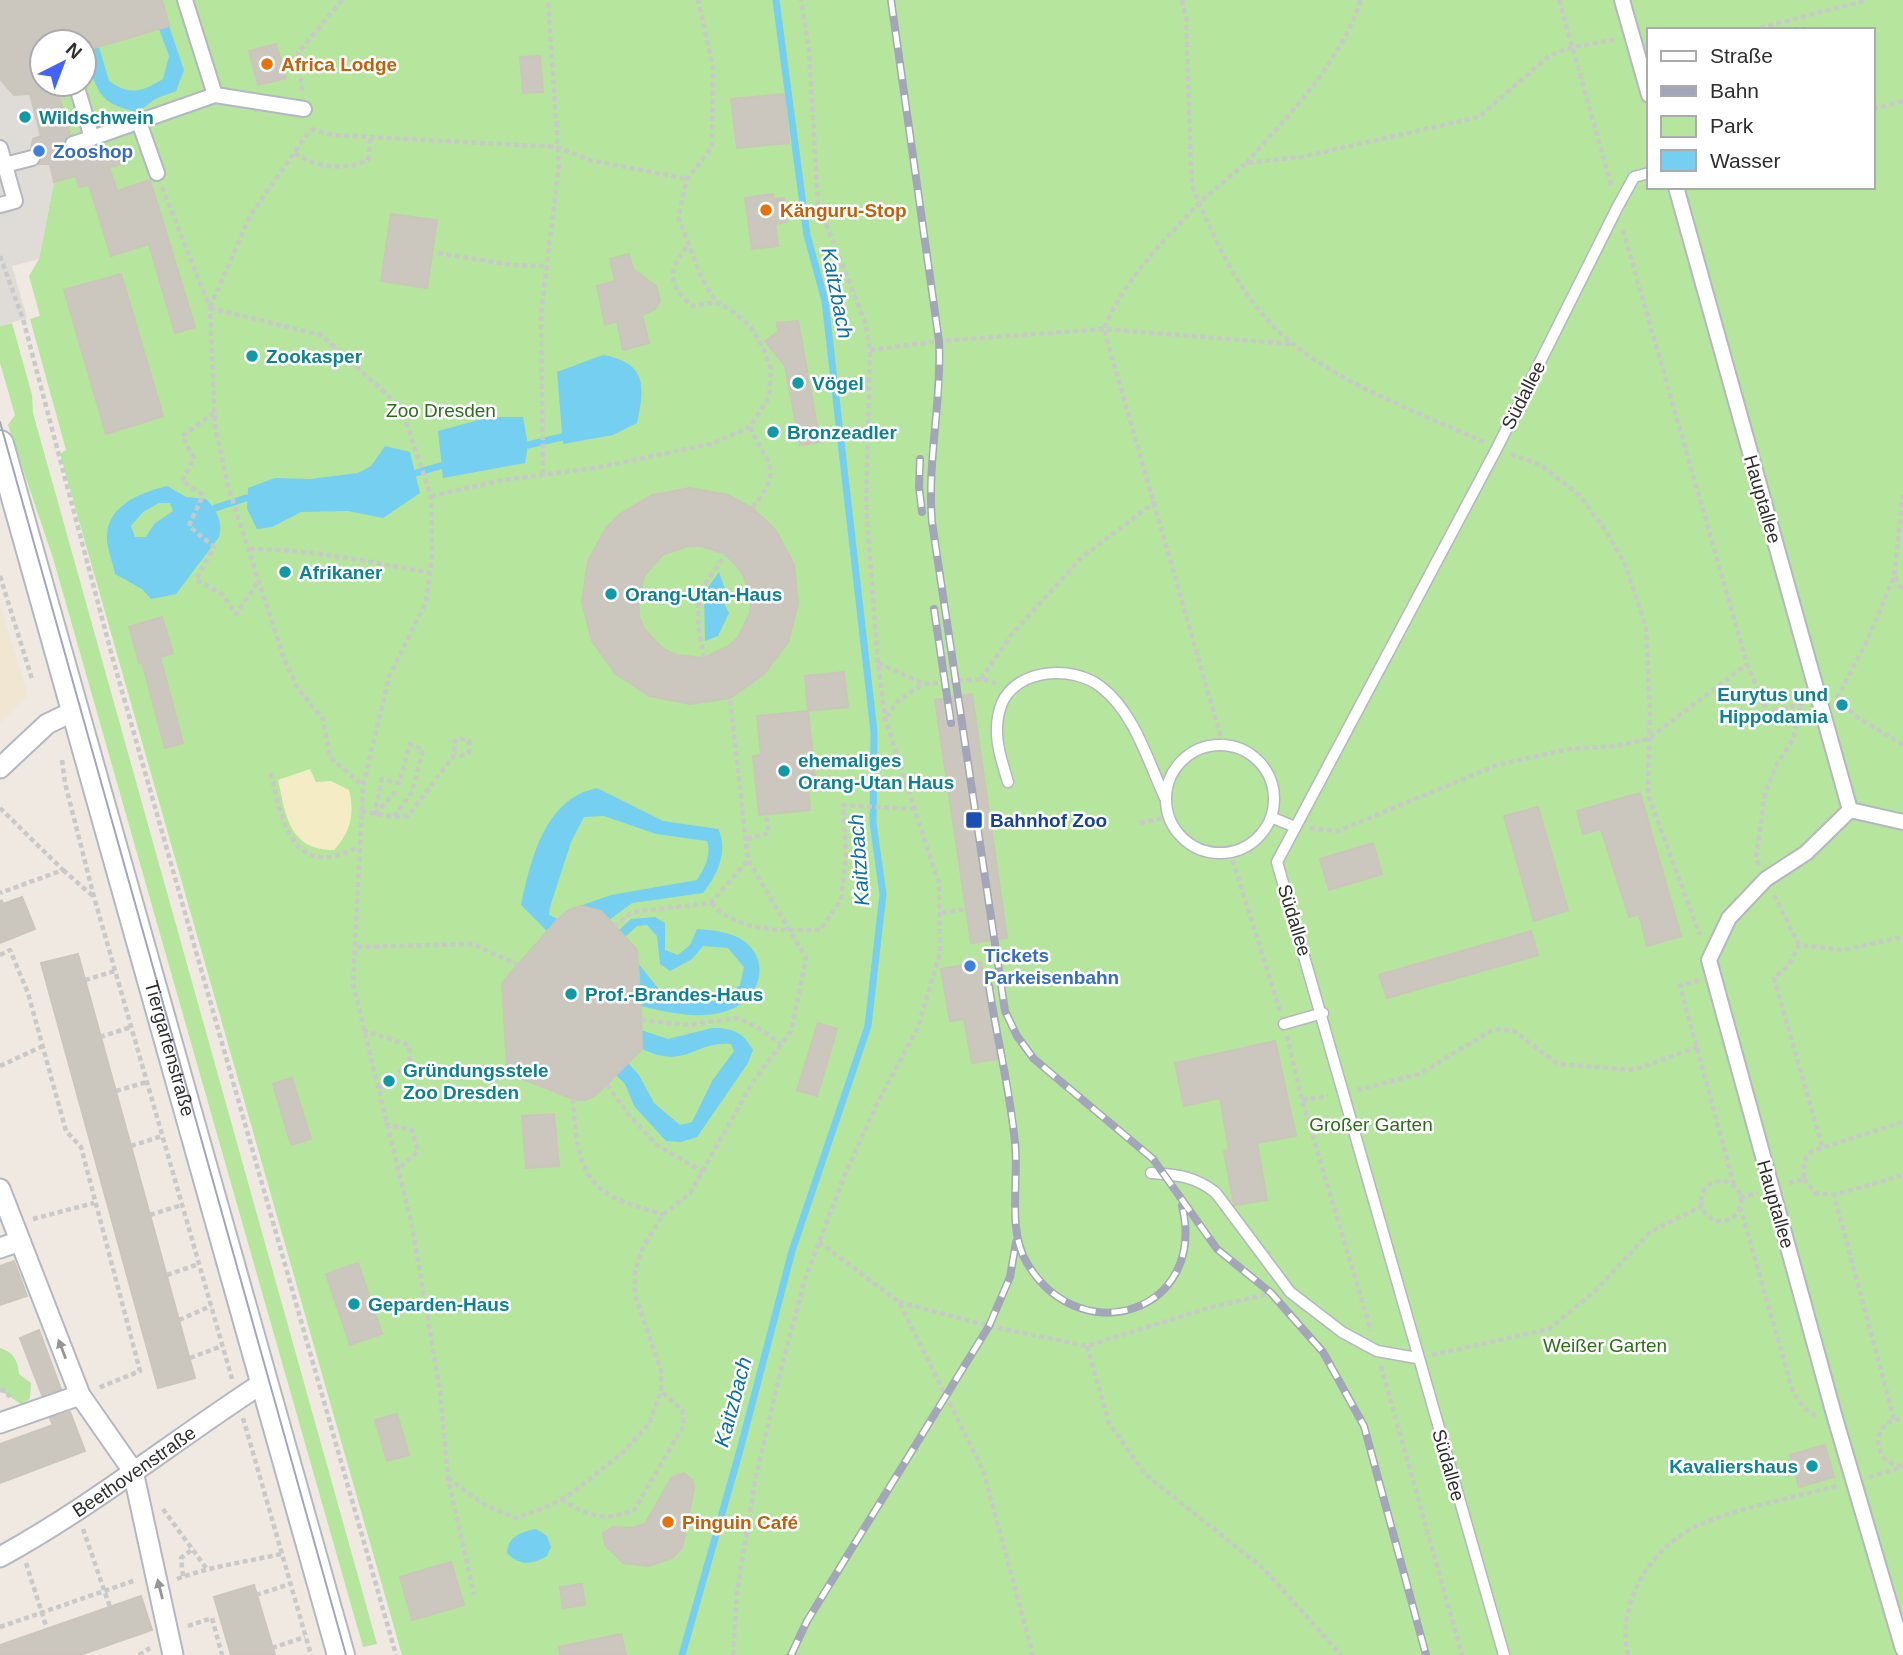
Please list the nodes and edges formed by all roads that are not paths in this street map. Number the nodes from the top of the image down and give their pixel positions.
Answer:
1 (185, 0) edge
2 (1622, 0) edge
3 (1647, 88) edge
4 (215, 95) junction
5 (80, 98) edge
6 (304, 109) road end
7 (139, 122) junction
8 (92, 138) junction
9 (72, 144) dead end
10 (0, 148) edge
11 (32, 158) dead end
12 (5, 165) junction
13 (157, 173) road end
14 (1647, 174) edge
15 (1677, 189) edge
16 (0, 205) edge
17 (0, 443) edge
18 (76, 710) junction
19 (0, 768) edge
20 (1008, 782) dead end
21 (1166, 798) junction
22 (1850, 810) junction
23 (1271, 817) junction
24 (1903, 822) edge
25 (1295, 827) junction
26 (1323, 1013) junction
27 (1284, 1024) road end
28 (1151, 1173) dead end
29 (0, 1189) edge
30 (16, 1233) junction
31 (0, 1248) edge
32 (1417, 1358) junction
33 (264, 1382) junction
34 (80, 1395) junction
35 (0, 1423) edge
36 (133, 1471) junction
37 (0, 1557) edge
38 (1903, 1649) edge
39 (173, 1655) edge
40 (341, 1655) edge
41 (1504, 1655) edge

1 - 4 street
2 - 3 street
4 - 6 street
4 - 7 street
5 - 8 street
7 - 8 street
7 - 13 street
8 - 9 street
10 - 12 street
11 - 12 street
12 - 16 street
14 - 25 lane, Südallee
15 - 22 street, Hauptallee
17 - 18 main road, Tiergartenstraße
18 - 19 street
18 - 33 main road, Tiergartenstraße
20 - 21 lane
21 - 23 lane
21 - 23 lane
22 - 24 street
22 - 38 street, Hauptallee
23 - 25 lane
25 - 26 lane, Südallee
26 - 27 lane
26 - 32 lane, Südallee
28 - 32 lane
29 - 30 street
30 - 31 street
34 -> 30 street
32 - 41 lane, Südallee
33 - 36 street, Beethovenstraße
33 - 40 main road, Tiergartenstraße
34 - 35 street
34 - 36 street
36 - 37 street, Beethovenstraße
39 -> 36 street

